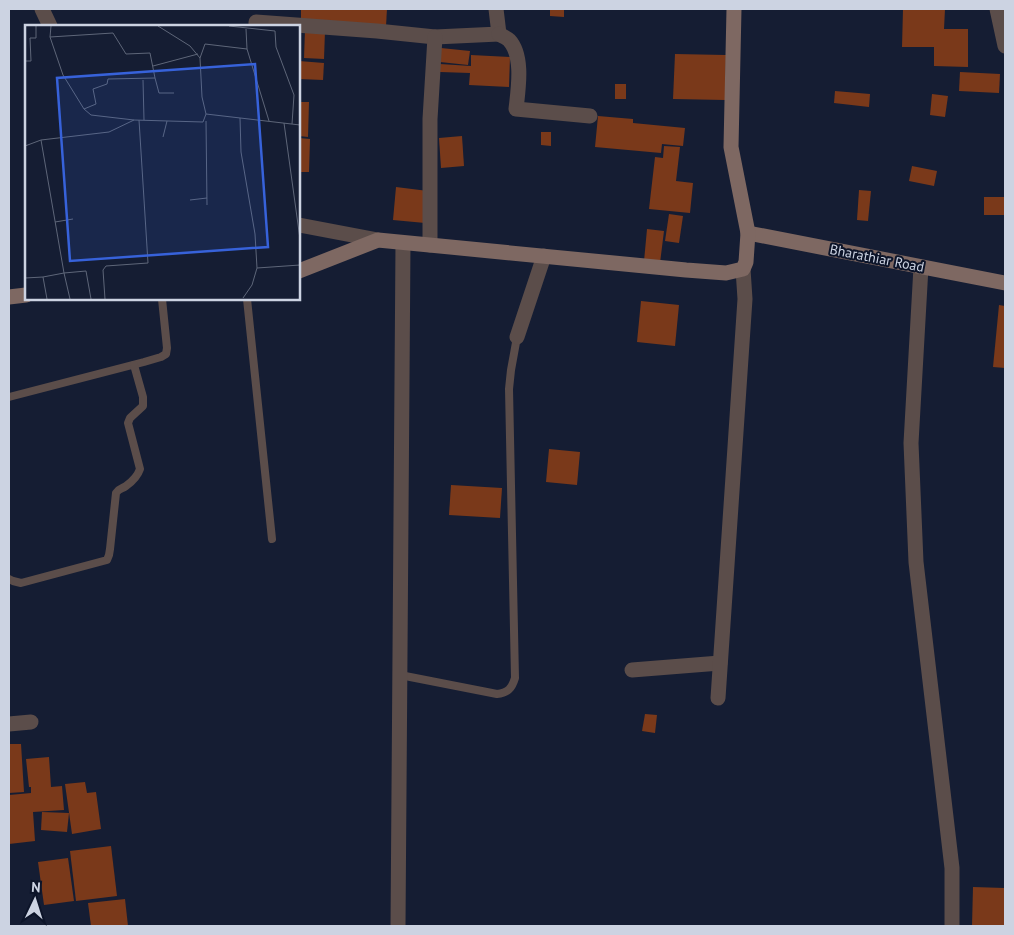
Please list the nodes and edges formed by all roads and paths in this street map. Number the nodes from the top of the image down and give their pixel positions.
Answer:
1 (42, 9) edge
2 (496, 9) edge
3 (734, 9) edge
4 (998, 9) edge
5 (50, 25) edge
6 (256, 25) edge
7 (296, 25) edge
8 (300, 25) edge
9 (499, 34) junction
10 (435, 37) junction
11 (1005, 46) edge
12 (590, 116) dead end
13 (300, 225) edge
14 (748, 233) junction
15 (378, 240) junction
16 (403, 242) junction
17 (430, 245) junction
18 (544, 256) junction
19 (921, 267) junction
20 (743, 269) junction
21 (300, 271) edge
22 (1005, 283) edge
23 (25, 295) edge
24 (9, 297) edge
25 (162, 300) edge
26 (247, 300) edge
27 (518, 337) joint
28 (134, 365) junction
29 (9, 398) edge
30 (272, 539) dead end
31 (9, 579) edge
32 (720, 663) junction
33 (632, 670) dead end
34 (400, 675) junction
35 (718, 698) dead end
36 (31, 722) dead end
37 (9, 724) edge
38 (398, 926) edge
39 (952, 926) edge

1 - 5 street
2 - 9 street
3 - 14 street
4 - 11 street
6 - 7 street
8 - 10 street
9 - 10 street
9 - 12 street
10 - 17 street
13 - 15 street
14 - 19 street, Bharathiar Road
14 - 20 street
15 - 16 street
15 - 21 street
16 - 17 street
16 - 34 street
17 - 18 street
18 - 20 street
18 - 27 street
19 - 22 street, Bharathiar Road
19 - 39 street
20 - 32 street
23 - 24 street
25 - 28 lane
26 - 30 lane
27 - 34 lane
28 - 29 lane
28 - 31 lane
32 - 33 street
32 - 35 street
34 - 38 street
36 - 37 street

